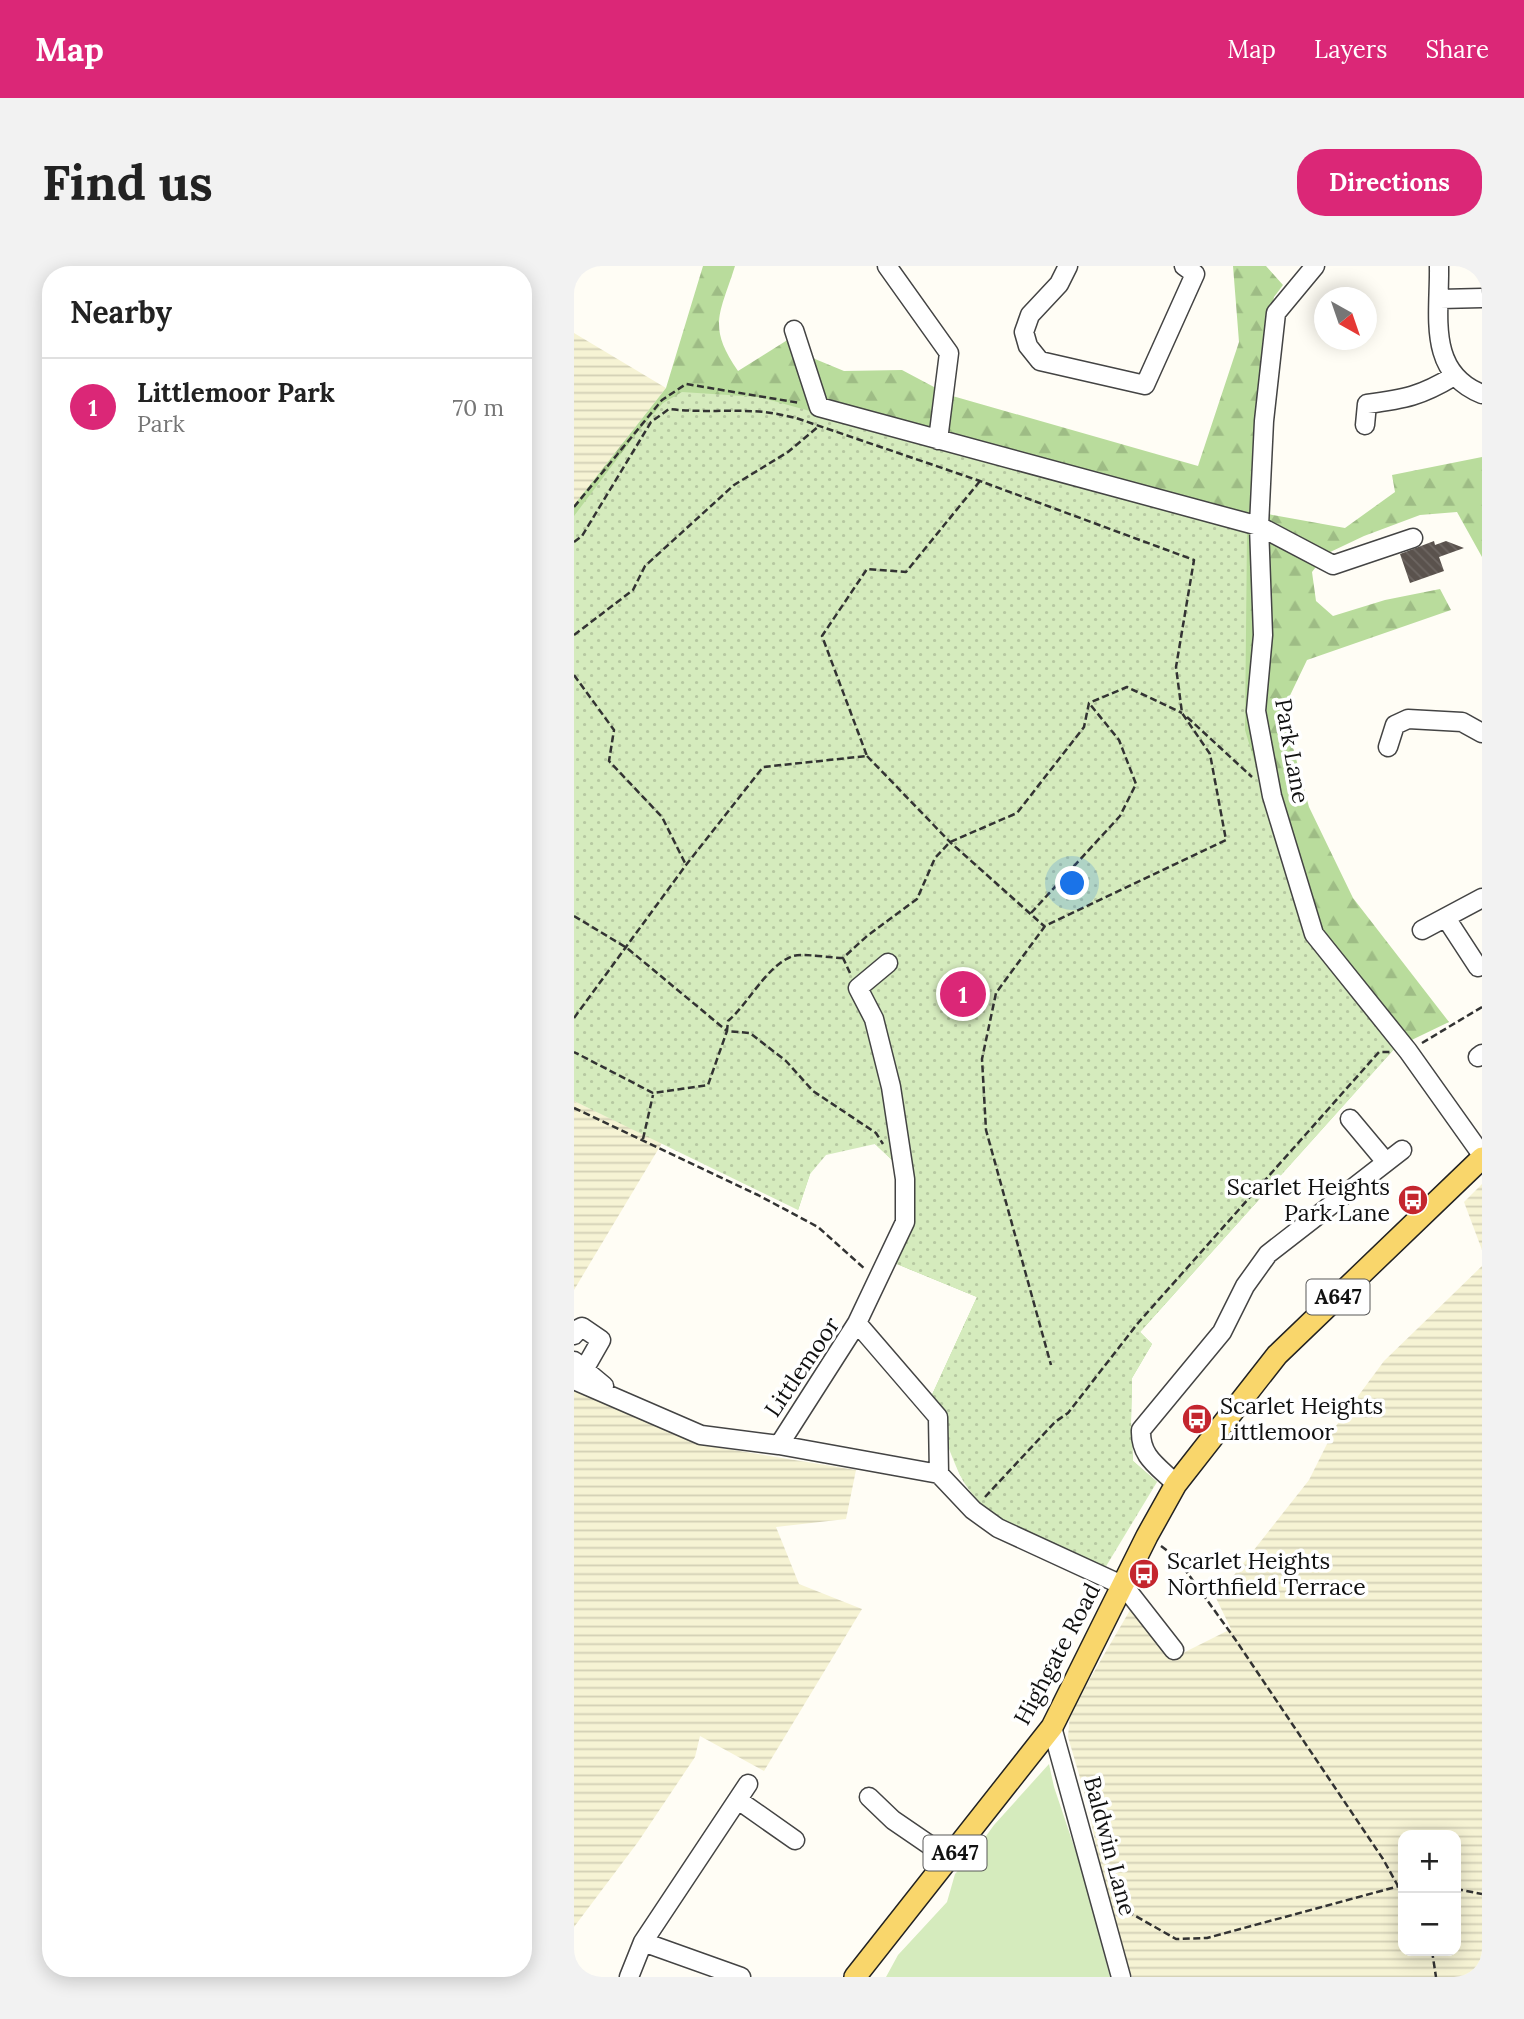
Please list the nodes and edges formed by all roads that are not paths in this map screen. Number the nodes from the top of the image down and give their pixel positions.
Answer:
1 (887, 266) edge
2 (1068, 266) edge
3 (1315, 266) edge
4 (1439, 266) edge
5 (1193, 269) edge
6 (1482, 298) edge
7 (1440, 299) junction
8 (794, 330) dead end
9 (1454, 376) junction
10 (1482, 394) edge
11 (1365, 425) dead end
12 (938, 440) junction
13 (1259, 526) junction
14 (1413, 537) dead end
15 (1482, 733) edge
16 (1388, 747) dead end
17 (1482, 898) edge
18 (1446, 918) junction
19 (1422, 930) dead end
20 (888, 963) dead end
21 (1478, 967) dead end
22 (1350, 1119) dead end
23 (1402, 1150) dead end
24 (1482, 1156) edge
25 (1386, 1163) junction
26 (857, 1324) junction
27 (574, 1335) edge
28 (578, 1370) edge
29 (779, 1445) junction
30 (939, 1474) junction
31 (1176, 1484) junction
32 (1124, 1586) junction
33 (1174, 1650) dead end
34 (1052, 1727) junction
35 (748, 1784) dead end
36 (869, 1797) dead end
37 (737, 1800) junction
38 (795, 1840) dead end
39 (950, 1859) junction
40 (643, 1942) junction
41 (629, 1977) edge
42 (741, 1977) edge
43 (855, 1977) edge
44 (1121, 1977) edge

1 - 12 street
2 - 5 street
3 - 13 street, Park Lane
4 - 7 street
6 - 7 street
7 - 9 street
8 - 12 street
9 - 10 street
9 - 11 street
12 - 13 street
13 - 14 street
13 - 24 street, Park Lane
15 - 16 street
17 - 18 street
18 - 19 street
18 - 21 street
20 - 26 street
22 - 25 street
23 - 25 street
24 - 31 main road, A647
25 - 31 street
26 - 29 street, Littlemoor
26 - 30 street, Littlemoor
27 - 28 street
28 - 29 street, Littlemoor
29 - 30 street, Littlemoor
30 - 32 street
31 - 32 main road, A647
32 - 33 street
32 - 34 main road, Highgate Road / A647
34 - 39 main road, Highgate Road / A647
34 - 44 street, Baldwin Lane
35 - 37 street
36 - 39 street
37 - 38 street
37 - 40 street
39 - 43 main road, Highgate Road / A647
40 - 41 street
40 - 42 street

